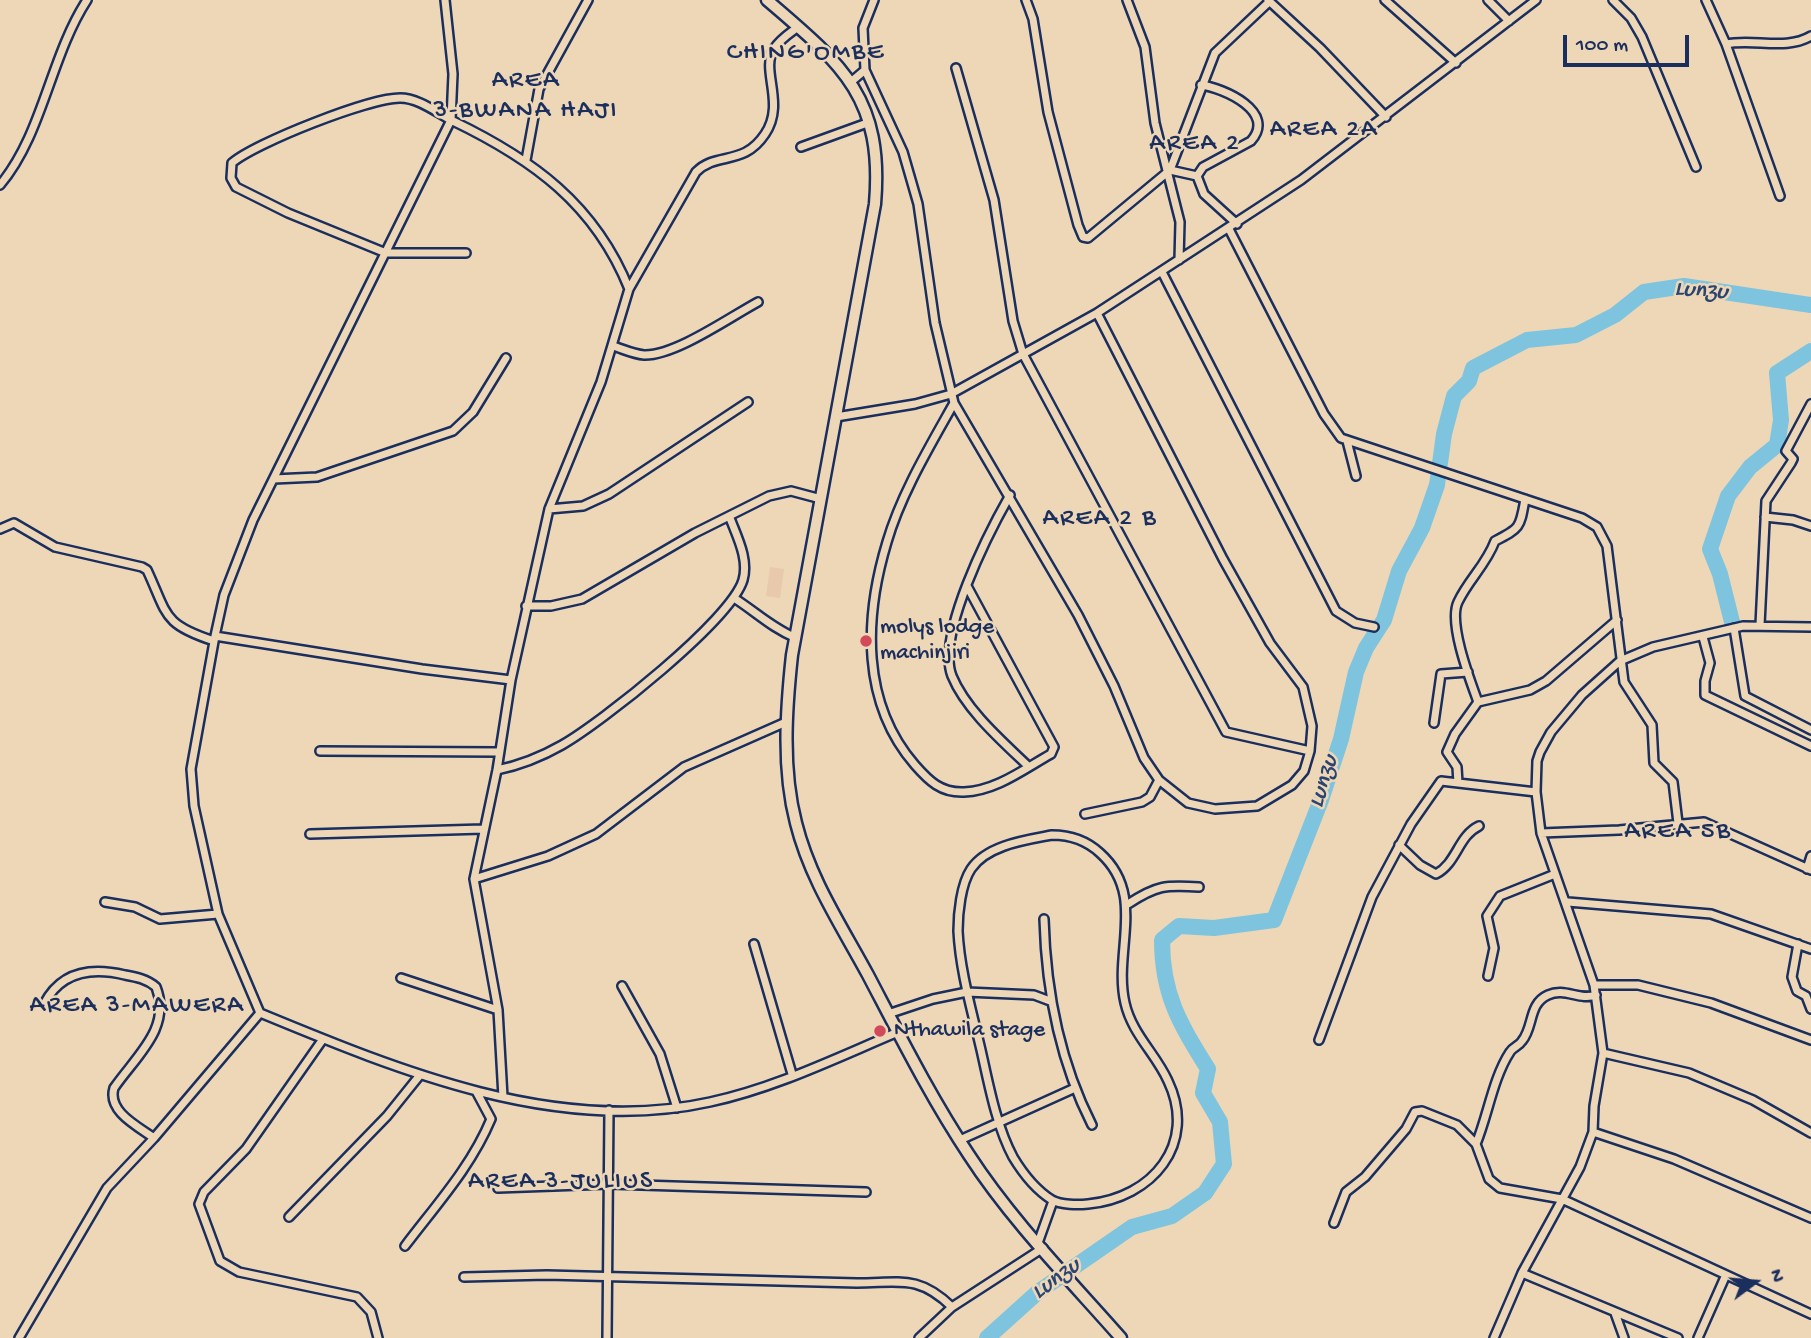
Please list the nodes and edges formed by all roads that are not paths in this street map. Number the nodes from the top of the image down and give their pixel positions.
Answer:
1 (87, 0) edge
2 (445, 0) edge
3 (588, 0) edge
4 (766, 0) edge
5 (874, 0) edge
6 (1026, 0) edge
7 (1127, 0) edge
8 (1385, 0) edge
9 (1488, 0) edge
10 (1535, 0) edge
11 (1613, 0) edge
12 (1706, 0) edge
13 (1268, 1) edge
14 (1509, 22) junction
15 (798, 27) junction
16 (1811, 36) edge
17 (1726, 44) junction
18 (1456, 63) junction
19 (956, 68) dead end
20 (866, 70) junction
21 (852, 81) junction
22 (1201, 85) junction
23 (1386, 117) junction
24 (451, 120) junction
25 (870, 122) junction
26 (801, 147) dead end
27 (526, 160) junction
28 (1696, 167) dead end
29 (1168, 172) junction
30 (1198, 176) junction
31 (0, 185) edge
32 (1780, 196) dead end
33 (1237, 224) junction
34 (1229, 229) junction
35 (386, 253) junction
36 (466, 253) dead end
37 (1179, 260) junction
38 (1162, 272) junction
39 (629, 289) junction
40 (758, 302) dead end
41 (1097, 313) junction
42 (613, 345) junction
43 (1023, 354) junction
44 (506, 358) dead end
45 (951, 394) junction
46 (748, 402) dead end
47 (954, 403) junction
48 (1811, 404) edge
49 (836, 418) junction
50 (1347, 441) junction
51 (1356, 476) dead end
52 (274, 480) junction
53 (1010, 495) junction
54 (821, 499) junction
55 (1525, 499) junction
56 (549, 509) junction
57 (1765, 517) junction
58 (730, 518) junction
59 (1811, 526) edge
60 (0, 529) edge
61 (967, 586) junction
62 (734, 598) junction
63 (526, 607) junction
64 (1617, 620) junction
65 (1760, 625) junction
66 (1374, 627) dead end
67 (1811, 627) edge
68 (1734, 628) junction
69 (1703, 637) junction
70 (215, 638) junction
71 (796, 638) junction
72 (1620, 661) junction
73 (1468, 672) junction
74 (511, 680) junction
75 (1478, 702) junction
76 (786, 722) junction
77 (1434, 723) dead end
78 (1811, 730) edge
79 (1811, 746) edge
80 (320, 751) dead end
81 (1310, 751) junction
82 (498, 752) junction
83 (1028, 766) junction
84 (497, 770) junction
85 (1159, 780) junction
86 (1458, 783) junction
87 (1536, 792) junction
88 (1084, 814) dead end
89 (1678, 823) junction
90 (1479, 826) dead end
91 (484, 829) junction
92 (1542, 833) junction
93 (310, 834) dead end
94 (1399, 845) junction
95 (1811, 856) edge
96 (1809, 869) edge
97 (1555, 874) junction
98 (474, 879) junction
99 (1199, 887) dead end
100 (105, 902) dead end
101 (1568, 902) junction
102 (1128, 904) junction
103 (218, 914) junction
104 (1044, 919) dead end
105 (754, 944) dead end
106 (1798, 944) junction
107 (1811, 949) edge
108 (1488, 976) dead end
109 (401, 978) dead end
110 (1594, 985) junction
111 (622, 986) dead end
112 (967, 992) junction
113 (1596, 995) junction
114 (1050, 1001) junction
115 (44, 1004) dead end
116 (1811, 1009) edge
117 (498, 1010) junction
118 (260, 1013) junction
119 (888, 1014) junction
120 (898, 1032) junction
121 (323, 1039) junction
122 (1319, 1040) dead end
123 (1811, 1040) edge
124 (1603, 1053) junction
125 (792, 1074) junction
126 (419, 1075) junction
127 (1075, 1088) junction
128 (476, 1091) junction
129 (503, 1097) junction
130 (677, 1108) junction
131 (609, 1110) junction
132 (1000, 1123) junction
133 (1092, 1125) dead end
134 (1593, 1132) junction
135 (1811, 1133) edge
136 (154, 1138) junction
137 (960, 1140) junction
138 (1476, 1144) junction
139 (609, 1184) junction
140 (498, 1188) dead end
141 (866, 1192) dead end
142 (1562, 1199) junction
143 (1053, 1201) junction
144 (289, 1217) dead end
145 (1811, 1218) edge
146 (1334, 1223) dead end
147 (1041, 1245) junction
148 (404, 1246) dead end
149 (1522, 1273) junction
150 (609, 1276) junction
151 (464, 1277) dead end
152 (1725, 1277) junction
153 (952, 1307) junction
154 (1615, 1313) junction
155 (1811, 1314) edge
156 (19, 1338) edge
157 (379, 1338) edge
158 (607, 1338) edge
159 (919, 1338) edge
160 (1121, 1338) edge
161 (1494, 1338) edge
162 (1624, 1338) edge
163 (1678, 1338) edge
164 (1698, 1338) edge

1 - 31 street
2 - 24 street
3 - 27 street
4 - 15 main road
5 - 20 street
6 - 29 street
7 - 29 street
8 - 18 street
9 - 14 street
10 - 14 street
11 - 28 street
12 - 17 street
13 - 22 street
13 - 23 street
14 - 18 street
15 - 21 main road
15 - 39 street
16 - 17 street
17 - 32 street
18 - 23 street
19 - 43 street
20 - 21 street
20 - 45 street
21 - 25 main road
22 - 29 street
22 - 30 street
23 - 33 street
24 - 27 street
24 - 35 street
24 - 35 street
25 - 26 street
25 - 49 main road
27 - 39 street
29 - 30 street
29 - 37 street
30 - 33 street
33 - 34 street
34 - 37 street
34 - 50 street
35 - 36 street
35 - 52 street
37 - 38 street
38 - 41 street
38 - 66 street
39 - 42 street
40 - 42 street
41 - 43 street
41 - 81 street
42 - 56 street
43 - 45 street
43 - 81 street
44 - 52 street
45 - 47 street
45 - 49 street
46 - 56 street
47 - 53 street
47 - 83 street
48 - 57 street
49 - 54 main road
50 - 51 street
50 - 55 street
52 - 70 street
53 - 61 street
53 - 85 street
54 - 58 street
54 - 71 main road
55 - 64 street
55 - 73 street
56 - 63 street
57 - 59 street
57 - 65 street
58 - 62 street
58 - 63 street
60 - 70 street
61 - 83 street
61 - 83 street
62 - 71 street
62 - 84 street
63 - 74 street
64 - 72 street
64 - 75 street
65 - 67 street
65 - 68 street
68 - 69 street
68 - 78 street
69 - 72 street
69 - 79 street
70 - 74 street
70 - 103 street
71 - 76 main road
72 - 87 street
72 - 89 street
73 - 75 street
73 - 77 street
74 - 82 street
75 - 86 street
76 - 98 street
76 - 119 main road
80 - 82 street
81 - 85 street
82 - 84 street
84 - 91 street
85 - 88 street
86 - 87 street
86 - 94 street
87 - 92 street
89 - 92 street
89 - 96 street
90 - 94 street
91 - 93 street
91 - 98 street
92 - 97 street
94 - 122 street
95 - 96 street
97 - 101 street
97 - 108 street
98 - 117 street
99 - 102 street
100 - 103 street
101 - 106 street
101 - 110 street
102 - 112 street
102 - 143 street
103 - 118 street
104 - 114 street
105 - 125 street
106 - 107 street
106 - 116 street
109 - 117 street
110 - 113 street
110 - 123 street
111 - 130 street
112 - 114 street
112 - 119 street
112 - 132 street
113 - 124 street
113 - 138 street
114 - 127 street
115 - 136 street
117 - 129 street
118 - 121 street
118 - 136 street
119 - 120 main road
120 - 125 street
120 - 137 main road
121 - 126 street
121 - 157 street
124 - 134 street
124 - 135 street
125 - 130 street
126 - 128 street
126 - 144 street
127 - 132 street
127 - 133 street
128 - 129 street
128 - 148 street
129 - 131 street
130 - 131 street
131 - 139 street
132 - 137 street
132 - 143 street
134 - 142 street
134 - 145 street
136 - 156 street
137 - 147 main road
138 - 142 street
138 - 146 street
139 - 140 street
139 - 141 street
139 - 150 street
142 - 149 street
142 - 152 street
143 - 147 street
147 - 153 street
147 - 160 main road
149 - 154 street
149 - 161 street
150 - 151 street
150 - 153 street
150 - 158 street
152 - 155 street
152 - 164 street
153 - 159 street
154 - 162 street
154 - 163 street

